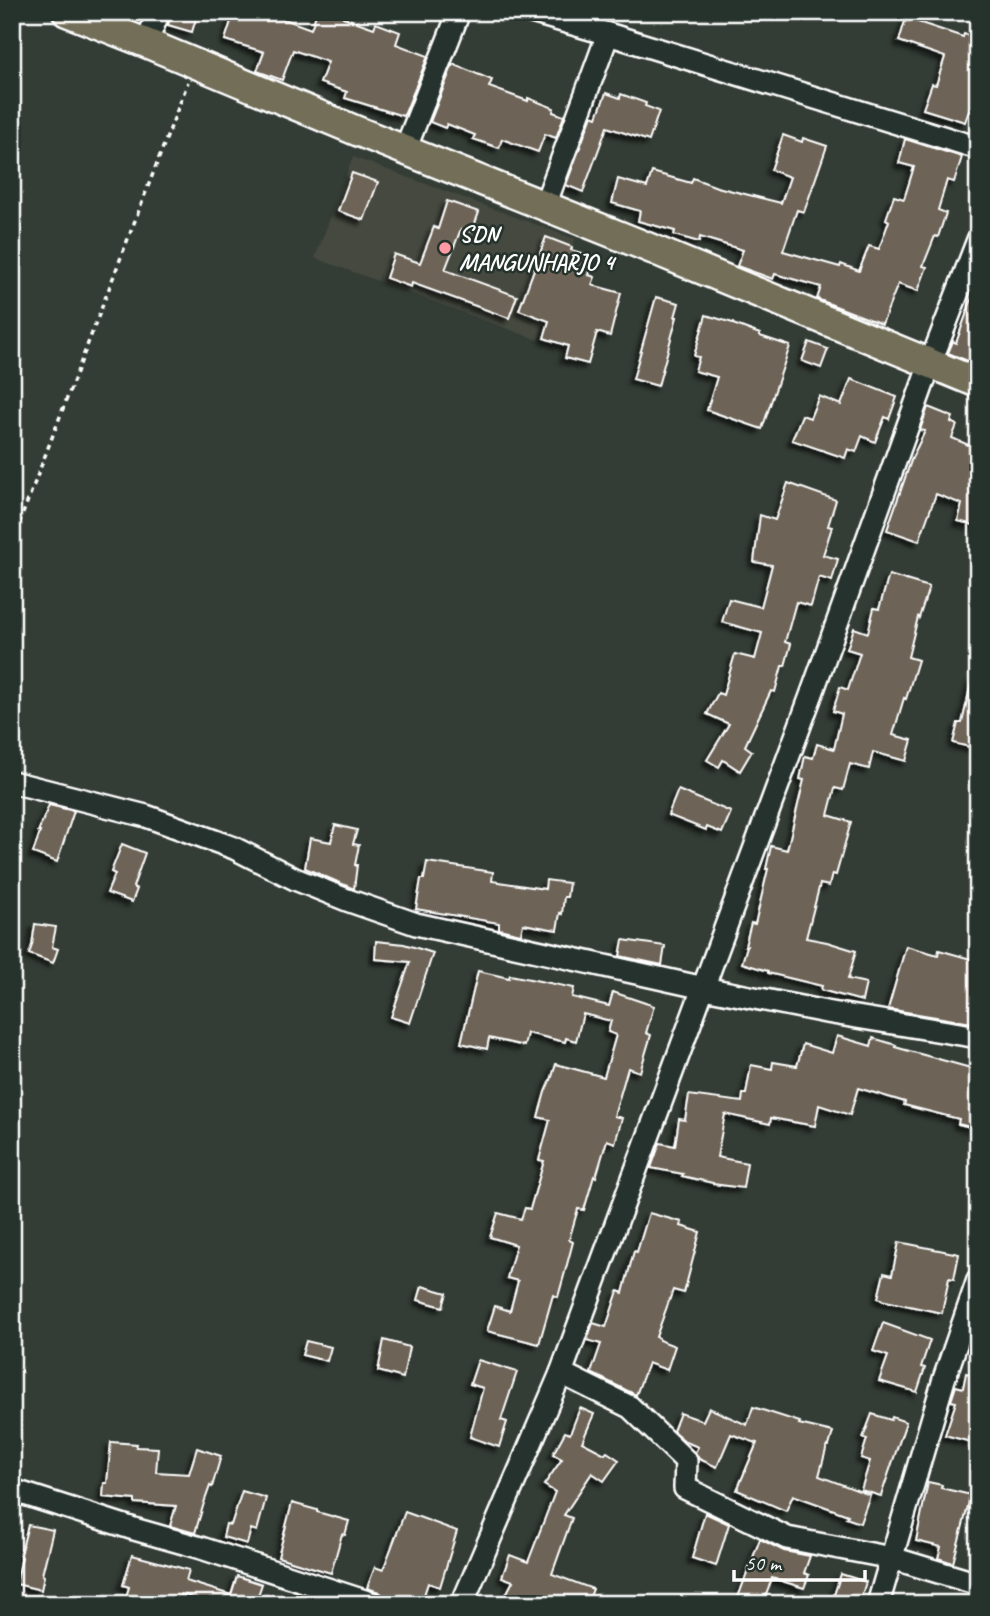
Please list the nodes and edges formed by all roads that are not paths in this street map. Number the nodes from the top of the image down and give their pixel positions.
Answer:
1 (66, 12) edge
2 (159, 12) edge
3 (459, 12) edge
4 (531, 12) edge
5 (608, 34) junction
6 (146, 43) junction
7 (978, 148) edge
8 (405, 150) junction
9 (545, 205) junction
10 (978, 240) edge
11 (930, 364) junction
12 (978, 383) edge
13 (12, 782) edge
14 (704, 988) junction
15 (978, 1037) edge
16 (978, 1280) edge
17 (561, 1373) junction
18 (12, 1490) edge
19 (892, 1558) junction
20 (978, 1584) edge
21 (374, 1604) edge
22 (462, 1604) edge
23 (878, 1604) edge

1 - 6 main road
2 - 6 street
3 - 8 street
4 - 5 street
5 - 7 street
5 - 9 street
6 - 8 main road
8 - 9 main road
9 - 11 main road
10 - 11 street
11 - 12 main road
11 - 14 street
13 - 14 street
14 - 15 street
14 - 17 street
16 - 19 street
17 - 19 street
17 - 22 street
18 - 21 street
19 - 20 street
19 - 23 street

